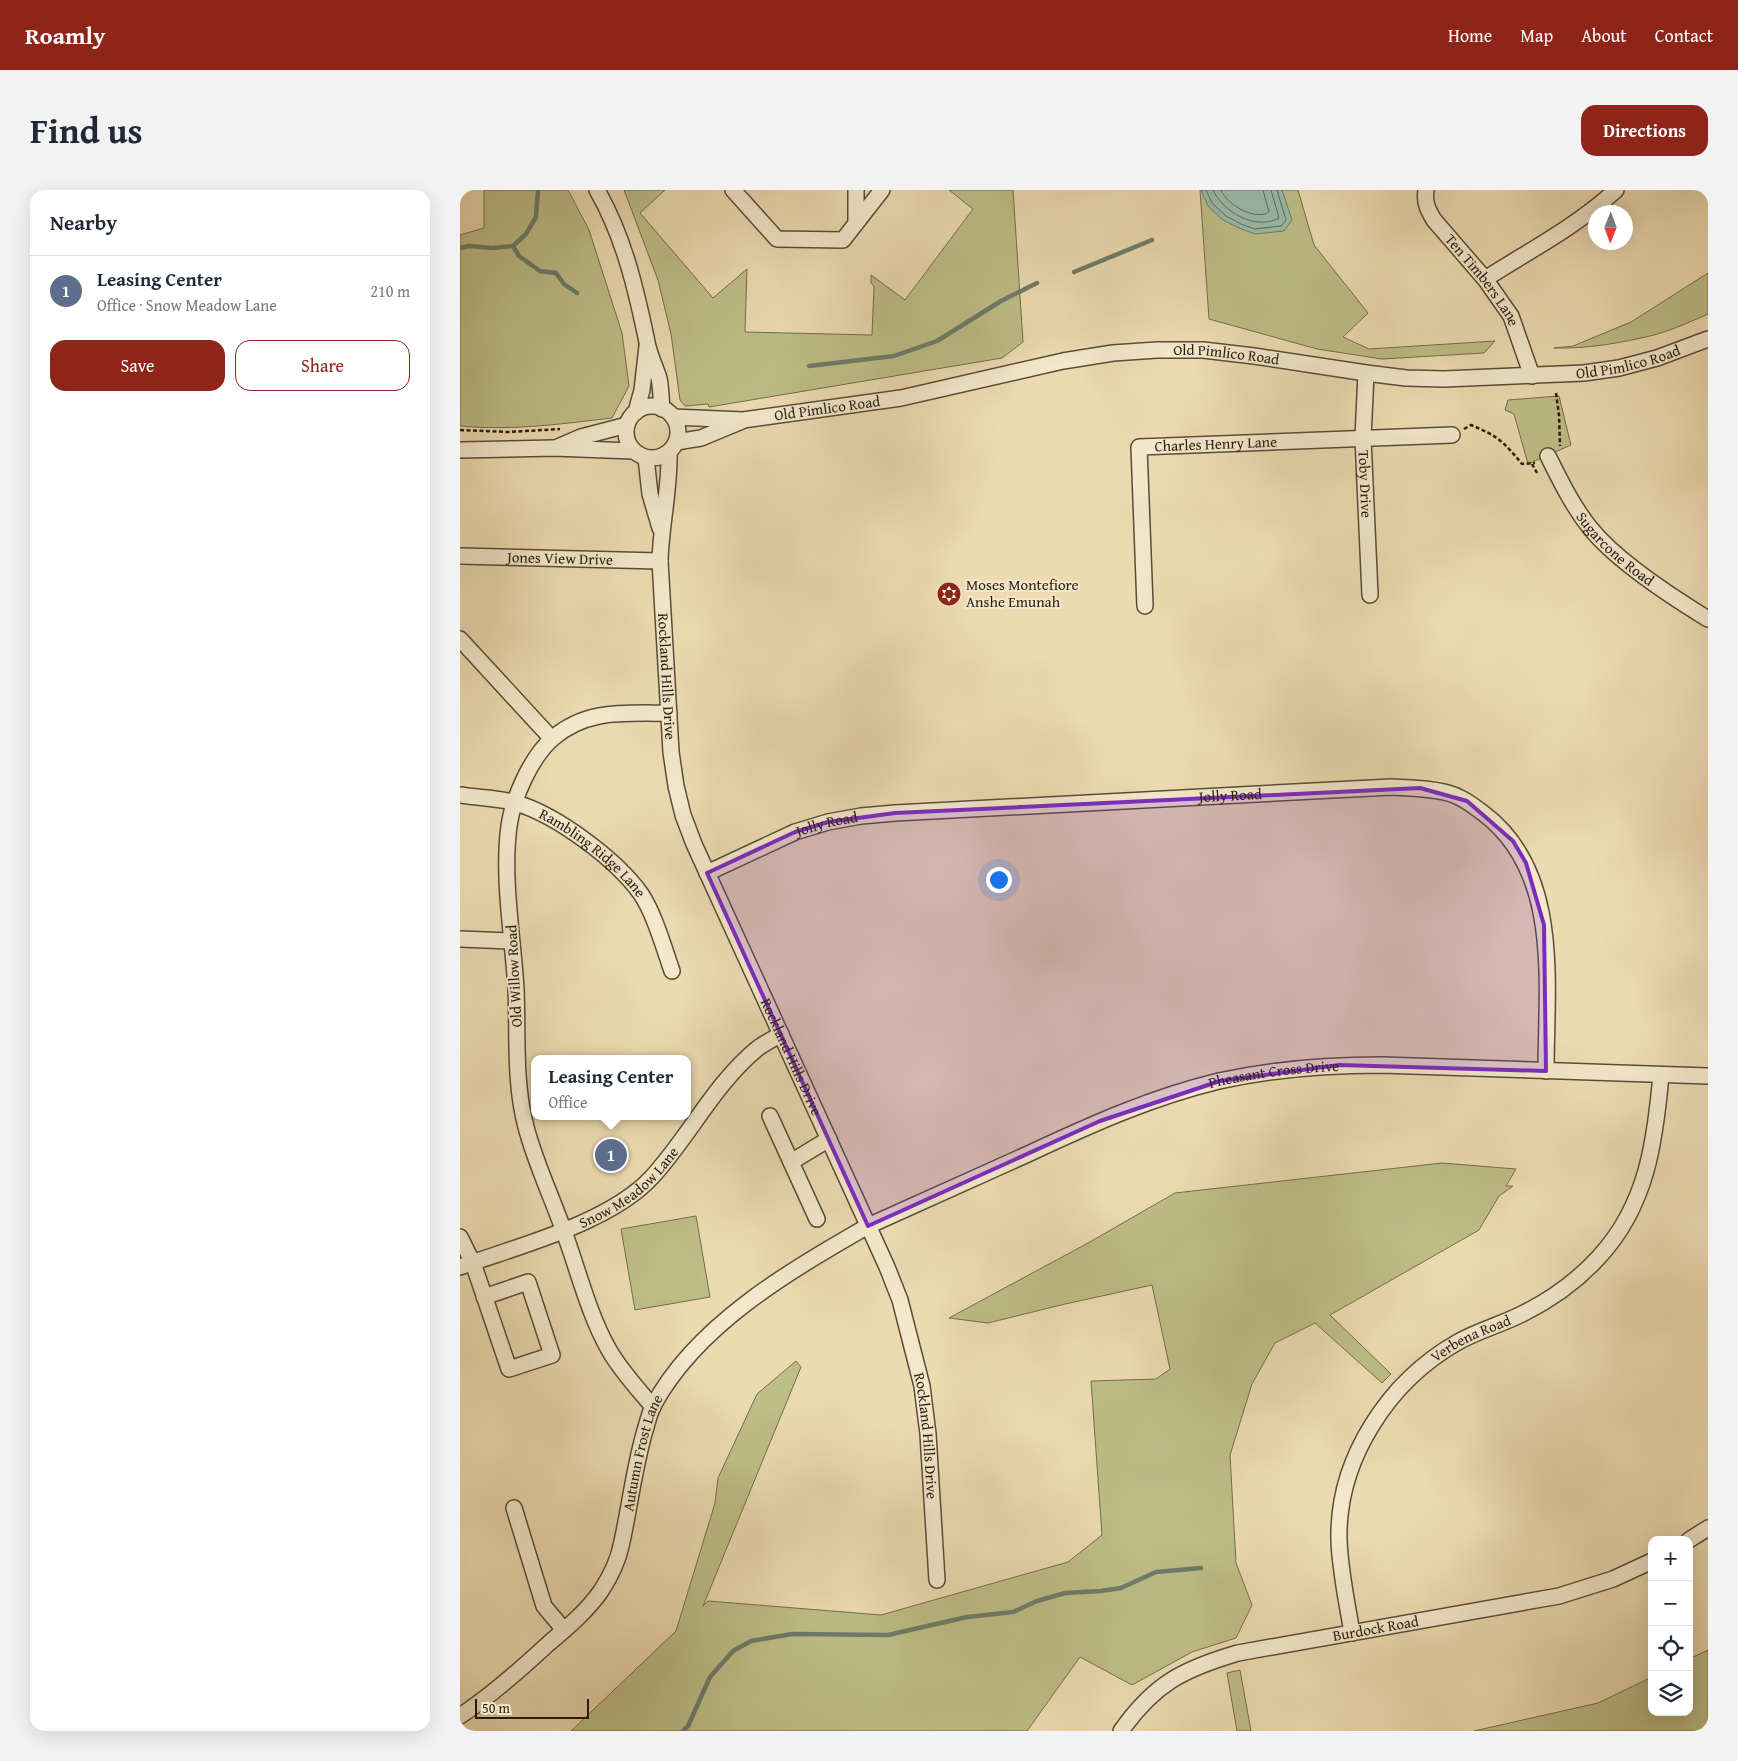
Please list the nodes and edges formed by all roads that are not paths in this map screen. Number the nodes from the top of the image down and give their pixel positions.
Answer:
1 (597, 190) edge
2 (733, 190) edge
3 (856, 190) edge
4 (882, 190) edge
5 (1426, 190) edge
6 (1616, 190) edge
7 (856, 222) junction
8 (1485, 279) junction
9 (1708, 339) edge
10 (647, 344) junction
11 (1366, 373) junction
12 (1532, 376) junction
13 (636, 412) junction
14 (667, 413) junction
15 (743, 420) junction
16 (627, 425) junction
17 (1452, 435) road end
18 (1363, 438) junction
19 (672, 447) junction
20 (554, 448) junction
21 (460, 450) edge
22 (640, 454) junction
23 (1548, 456) road end
24 (661, 532) junction
25 (460, 556) edge
26 (660, 560) junction
27 (1370, 595) dead end
28 (1145, 606) dead end
29 (1708, 619) edge
30 (460, 640) edge
31 (668, 713) junction
32 (552, 739) junction
33 (460, 795) edge
34 (514, 802) junction
35 (707, 872) junction
36 (460, 939) edge
37 (511, 941) junction
38 (672, 971) dead end
39 (780, 1034) junction
40 (1546, 1071) junction
41 (1661, 1075) junction
42 (1708, 1076) edge
43 (770, 1116) dead end
44 (829, 1139) junction
45 (791, 1162) junction
46 (817, 1219) dead end
47 (868, 1226) junction
48 (564, 1230) junction
49 (460, 1237) edge
50 (466, 1265) edge
51 (484, 1297) junction
52 (653, 1407) junction
53 (514, 1508) dead end
54 (1708, 1528) edge
55 (1693, 1537) edge
56 (1648, 1564) edge
57 (937, 1580) dead end
58 (564, 1630) junction
59 (1352, 1633) junction
60 (460, 1716) edge
61 (1121, 1731) edge

1 - 10 street
2 - 7 street
3 - 7 street
4 - 7 street
5 - 8 street, Ten Timbers Lane
6 - 8 street
8 - 12 street, Ten Timbers Lane
9 - 12 street, Old Pimlico Road
10 - 13 street
10 - 14 street
11 - 12 street, Old Pimlico Road
11 - 15 street, Old Pimlico Road
11 - 18 street, Toby Drive
13 - 14 street
13 - 16 street
14 - 15 street, Old Pimlico Road
14 - 19 street
15 - 19 street, Old Pimlico Road
16 - 20 street
16 - 22 street
17 - 18 street, Charles Henry Lane
18 - 27 street, Toby Drive
18 - 28 street, Charles Henry Lane
19 - 22 street
19 - 24 street, Rockland Hills Drive
20 - 21 street
20 - 22 street
22 - 24 street, Rockland Hills Drive
23 - 29 street, Sugarcone Road
24 - 26 street, Rockland Hills Drive
25 - 26 street, Jones View Drive
26 - 31 street, Rockland Hills Drive
30 - 32 street
31 - 32 street, Old Willow Road
31 - 35 street, Rockland Hills Drive
32 - 34 street, Old Willow Road
33 - 34 street, Rambling Ridge Lane
34 - 37 street, Old Willow Road
34 - 38 street, Rambling Ridge Lane
35 - 39 street, Rockland Hills Drive
35 - 40 street, Jolly Road
36 - 37 street
37 - 48 street, Old Willow Road
39 - 44 street, Rockland Hills Drive
39 - 48 street, Snow Meadow Lane
40 - 41 street, Pheasant Cross Drive
40 - 47 street, Pheasant Cross Drive
41 - 42 street, Pheasant Cross Drive
41 - 59 street, Verbena Road
43 - 45 street
44 - 45 street
44 - 47 street, Rockland Hills Drive
45 - 46 street
47 - 52 street, Autumn Frost Lane
47 - 57 street, Rockland Hills Drive
48 - 50 street, Snow Meadow Lane
48 - 52 street, Old Willow Road
49 - 50 street
50 - 51 street
51 - 51 street
52 - 58 street, Autumn Frost Lane
53 - 58 street
54 - 55 street
56 - 59 street, Burdock Road
58 - 60 street, Autumn Frost Lane
59 - 61 street, Burdock Road

